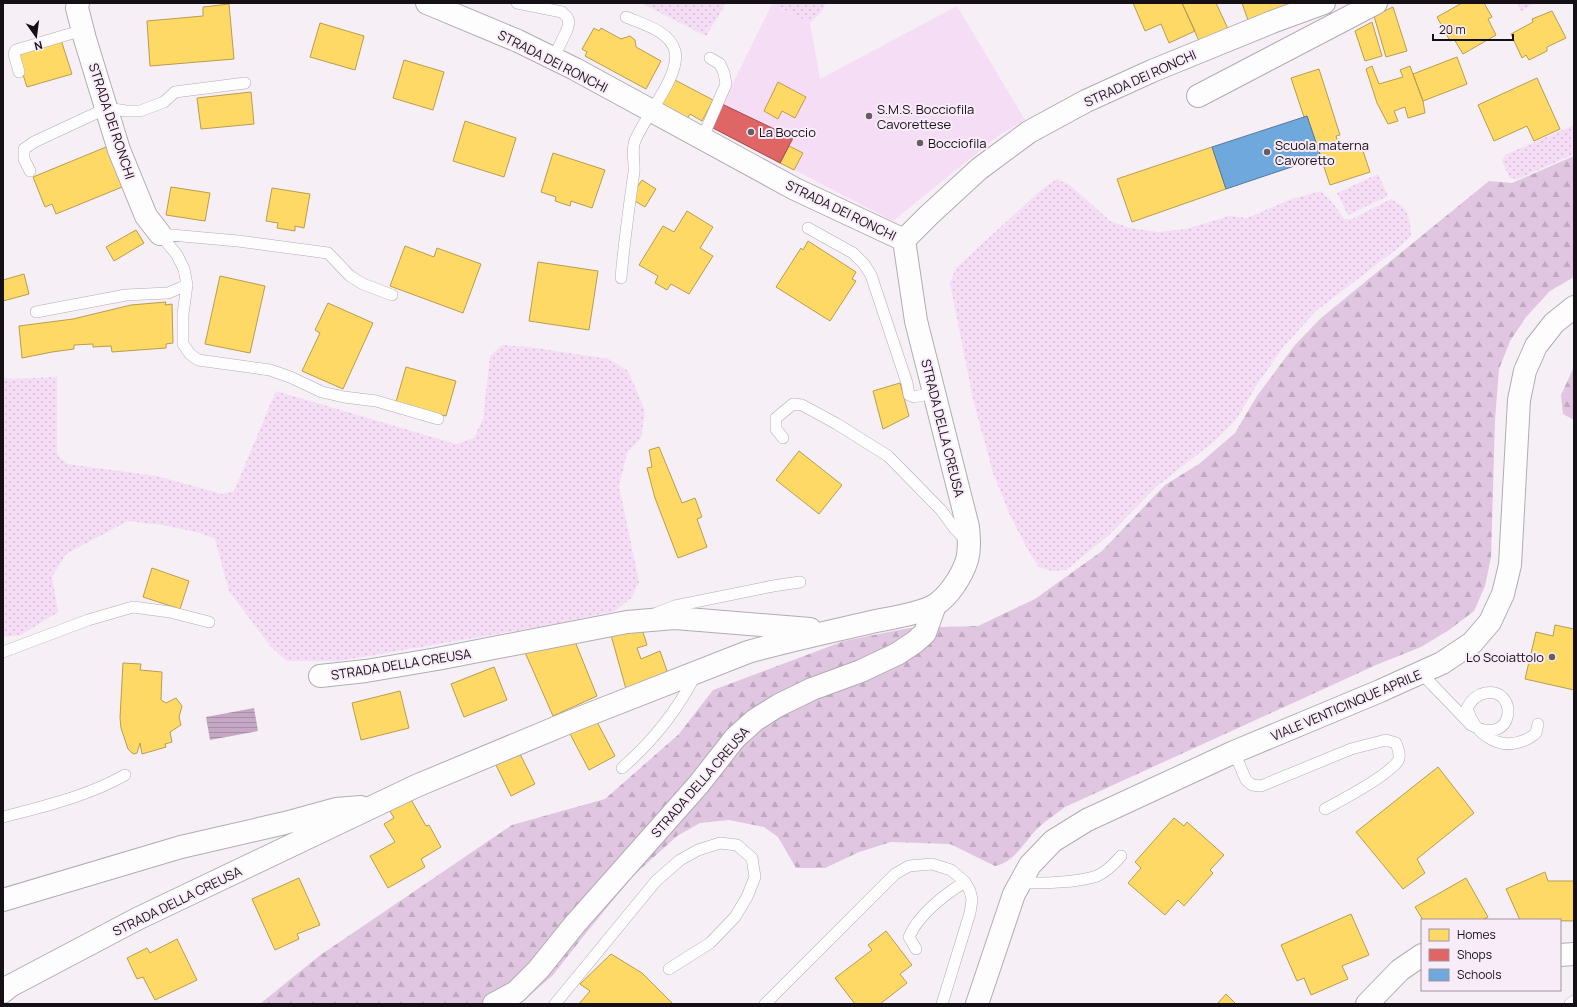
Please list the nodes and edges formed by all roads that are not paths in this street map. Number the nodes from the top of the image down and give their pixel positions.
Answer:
1 (78, 3) edge
2 (427, 3) edge
3 (517, 3) edge
4 (1324, 3) edge
5 (1376, 3) edge
6 (626, 17) dead end
7 (83, 30) junction
8 (710, 58) dead end
9 (553, 59) junction
10 (19, 72) dead end
11 (245, 83) dead end
12 (1198, 96) dead end
13 (107, 108) junction
14 (652, 112) junction
15 (702, 139) junction
16 (30, 171) dead end
17 (808, 228) dead end
18 (160, 234) junction
19 (904, 240) junction
20 (621, 278) dead end
21 (187, 284) junction
22 (392, 295) dead end
23 (1574, 307) edge
24 (36, 312) dead end
25 (933, 393) junction
26 (438, 419) dead end
27 (783, 438) dead end
28 (969, 543) junction
29 (800, 582) dead end
30 (935, 605) junction
31 (654, 620) junction
32 (209, 622) dead end
33 (839, 630) junction
34 (3, 652) edge
35 (698, 671) junction
36 (1421, 673) junction
37 (320, 676) dead end
38 (1538, 724) dead end
39 (1234, 752) junction
40 (622, 768) dead end
41 (126, 775) dead end
42 (376, 806) junction
43 (1325, 809) dead end
44 (3, 817) edge
45 (1121, 856) dead end
46 (965, 882) junction
47 (1020, 883) junction
48 (3, 900) edge
49 (916, 949) dead end
50 (1574, 954) edge
51 (1561, 955) edge
52 (1421, 956) edge
53 (669, 969) dead end
54 (3, 992) edge
55 (1574, 1001) edge
56 (500, 1003) edge
57 (555, 1004) edge
58 (765, 1004) edge
59 (942, 1004) edge
60 (977, 1004) edge
61 (1367, 1004) edge
62 (1570, 1004) edge

1 - 7 street, STRADA DEI RONCHI
2 - 9 street, STRADA DEI RONCHI
3 - 9 lane
4 - 19 street, STRADA DEI RONCHI
5 - 12 street
6 - 14 lane
7 - 10 lane
7 - 13 street, STRADA DEI RONCHI
8 - 15 lane
9 - 14 street, STRADA DEI RONCHI
11 - 13 lane
13 - 16 lane
13 - 18 street, STRADA DEI RONCHI
14 - 15 street, STRADA DEI RONCHI
14 - 20 lane
15 - 19 street, STRADA DEI RONCHI
17 - 25 lane
18 - 21 lane
18 - 22 lane
19 - 25 street, STRADA DELLA CREUSA
21 - 24 lane
21 - 26 lane
23 - 36 street, VIALE VENTICINQUE APRILE
25 - 28 street, STRADA DELLA CREUSA
27 - 28 lane
28 - 30 street, STRADA DELLA CREUSA
29 - 31 lane
30 - 33 street, STRADA DELLA CREUSA
30 - 56 street, STRADA DELLA CREUSA
31 - 33 street, STRADA DELLA CREUSA
31 - 37 street, STRADA DELLA CREUSA
32 - 34 lane
33 - 35 street, STRADA DELLA CREUSA
35 - 40 lane
35 - 42 street, STRADA DELLA CREUSA
36 - 38 lane
36 - 39 street, VIALE VENTICINQUE APRILE
39 - 43 lane
39 - 47 street, VIALE VENTICINQUE APRILE
41 - 44 lane
42 - 48 street, STRADA DELLA CREUSA
42 - 54 street, STRADA DELLA CREUSA
45 - 47 lane
46 - 49 lane
46 - 58 lane
46 - 59 lane
47 - 60 street, VIALE VENTICINQUE APRILE
50 - 51 street
52 - 61 street
53 - 57 lane
55 - 62 lane

